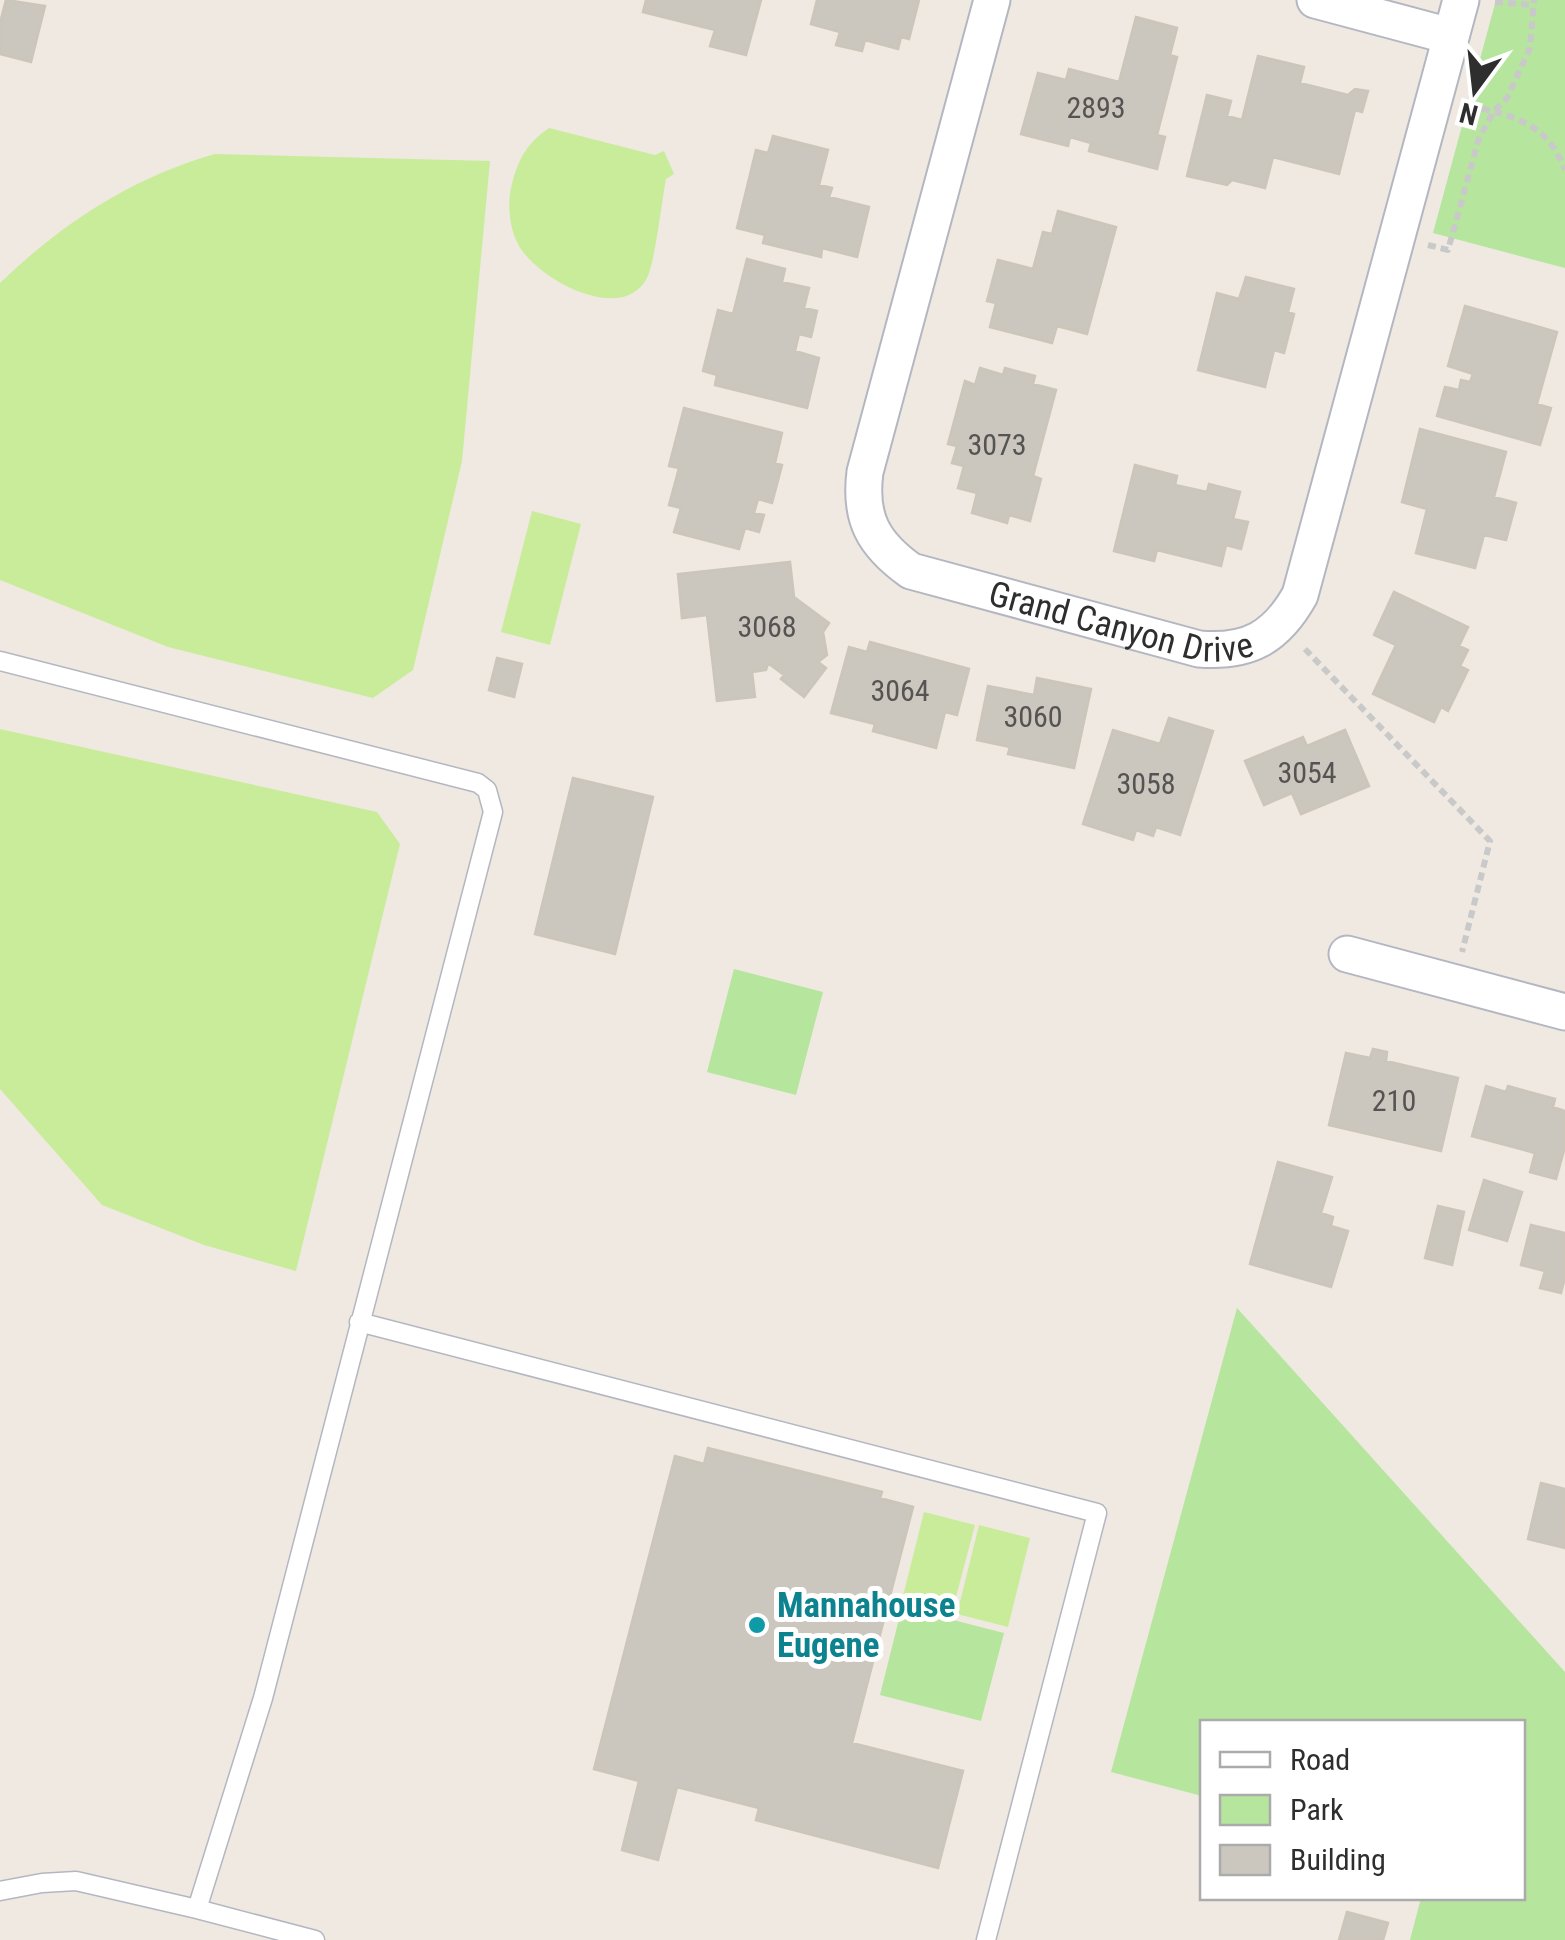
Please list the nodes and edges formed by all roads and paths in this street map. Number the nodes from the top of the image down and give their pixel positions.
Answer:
1 (992, 0) edge
2 (1315, 0) edge
3 (1461, 0) edge
4 (1486, 0) edge
5 (1534, 2) edge
6 (1450, 36) junction
7 (1434, 98) junction
8 (1494, 112) junction
9 (1565, 170) edge
10 (1397, 237) junction
11 (1281, 624) junction
12 (0, 662) edge
13 (1347, 954) dead end
14 (1454, 983) junction
15 (1565, 1012) edge
16 (359, 1322) junction
17 (0, 1891) edge
18 (197, 1909) junction
19 (315, 1940) edge
20 (986, 1940) edge

1 - 11 street, Grand Canyon Drive
2 - 6 street
3 - 6 street, Grand Canyon Drive
4 - 5 path
5 - 8 path
6 - 7 street, Grand Canyon Drive
7 - 8 path
7 - 10 street, Grand Canyon Drive
8 - 9 path
8 - 10 path
10 - 11 street, Grand Canyon Drive
11 - 14 path
12 - 16 lane
13 - 14 street
14 - 15 street
16 - 18 lane
16 - 20 lane
17 - 18 lane
18 - 19 lane

